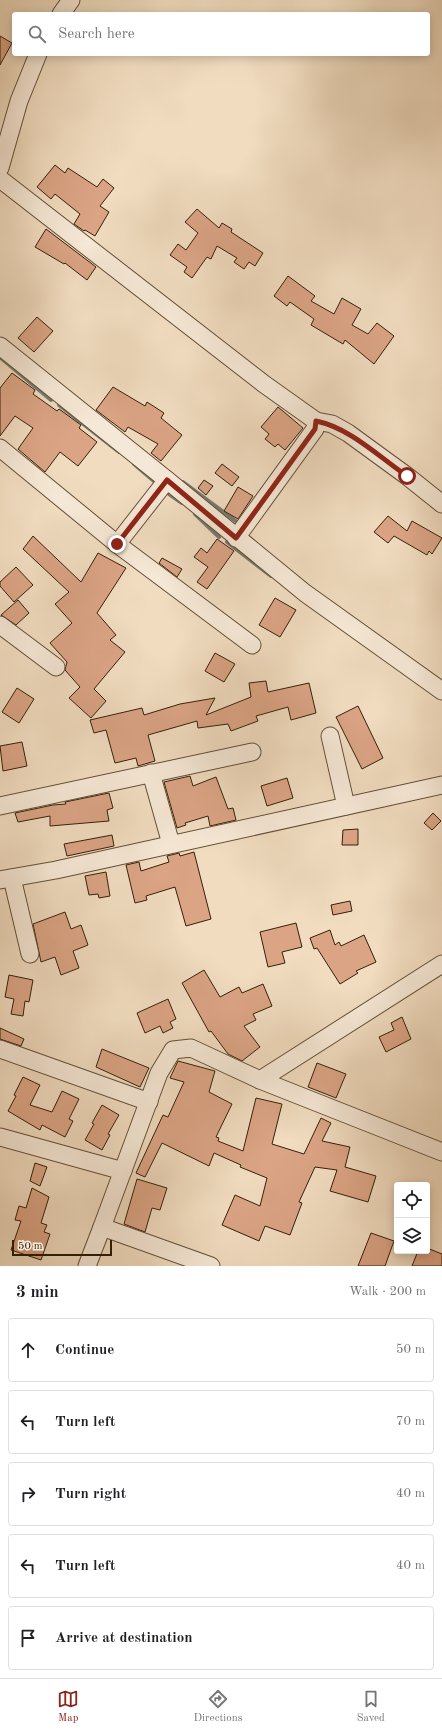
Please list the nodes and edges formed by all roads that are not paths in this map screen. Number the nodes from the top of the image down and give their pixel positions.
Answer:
1 (71, 0) edge
2 (62, 12) edge
3 (37, 56) edge
4 (0, 168) edge
5 (0, 179) edge
6 (0, 346) edge
7 (316, 421) junction
8 (0, 448) edge
9 (167, 480) junction
10 (442, 504) edge
11 (236, 538) junction
12 (117, 544) junction
13 (0, 625) edge
14 (252, 645) dead end
15 (56, 667) dead end
16 (442, 691) edge
17 (330, 736) dead end
18 (252, 752) dead end
19 (151, 773) junction
20 (442, 785) edge
21 (0, 806) edge
22 (346, 806) junction
23 (171, 844) junction
24 (6, 879) edge
25 (30, 954) dead end
26 (442, 964) edge
27 (0, 1050) edge
28 (260, 1080) junction
29 (149, 1102) junction
30 (0, 1137) edge
31 (442, 1152) edge
32 (123, 1171) junction
33 (102, 1227) junction
34 (87, 1266) edge
35 (211, 1266) edge

1 - 2 street
3 - 4 street
5 - 7 street
6 - 9 street
7 - 10 street
7 - 11 street
8 - 12 street
9 - 11 street
9 - 12 street
11 - 16 street
12 - 14 street
13 - 15 street
17 - 22 street
18 - 19 street
19 - 21 street
19 - 23 street
20 - 22 street
22 - 23 street
23 - 24 street
24 - 25 street
26 - 28 street
27 - 29 street
28 - 29 street
28 - 31 street
29 - 32 street
30 - 32 street
32 - 33 street
33 - 34 street
33 - 35 street

